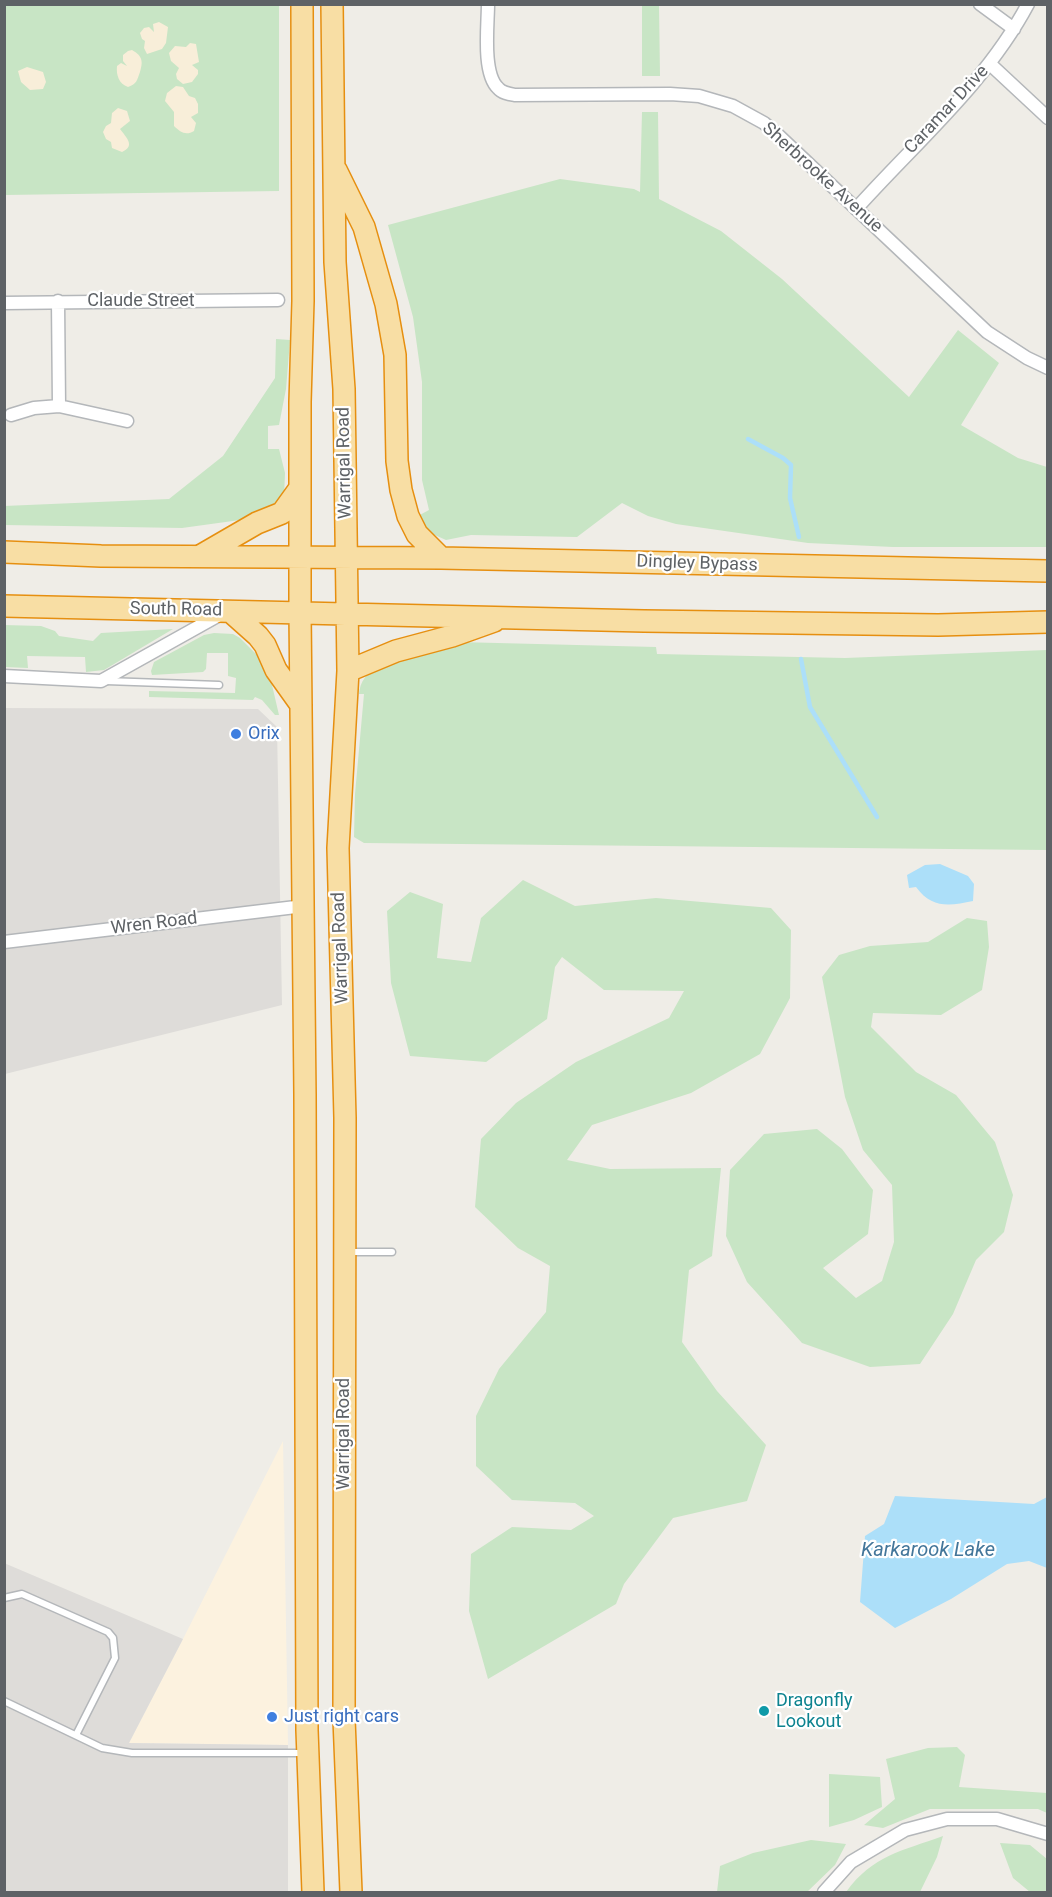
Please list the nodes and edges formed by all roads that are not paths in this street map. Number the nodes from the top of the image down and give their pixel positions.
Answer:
1 (302, 4) edge
2 (332, 4) edge
3 (488, 4) edge
4 (980, 4) edge
5 (1028, 4) edge
6 (1014, 29) junction
7 (990, 64) junction
8 (1047, 118) edge
9 (333, 164) junction
10 (856, 208) junction
11 (278, 300) dead end
12 (58, 302) junction
13 (4, 303) edge
14 (1047, 368) edge
15 (59, 406) junction
16 (11, 415) dead end
17 (127, 421) dead end
18 (300, 488) junction
19 (4, 552) edge
20 (200, 557) junction
21 (300, 557) junction
22 (347, 557) junction
23 (441, 558) junction
24 (1047, 571) edge
25 (4, 606) edge
26 (228, 612) junction
27 (300, 612) junction
28 (347, 613) junction
29 (506, 616) junction
30 (1047, 622) edge
31 (348, 670) junction
32 (4, 676) edge
33 (101, 681) junction
34 (219, 685) dead end
35 (301, 705) junction
36 (304, 906) junction
37 (4, 942) edge
38 (345, 1252) junction
39 (392, 1252) dead end
40 (4, 1598) edge
41 (4, 1701) edge
42 (76, 1736) junction
43 (308, 1753) junction
44 (1047, 1834) edge
45 (313, 1893) edge
46 (351, 1893) edge
47 (824, 1893) edge

1 - 18 highway, Warrigal Road
2 - 9 highway, Warrigal Road
3 - 10 street, Sherbrooke Avenue
4 - 6 street
5 - 6 street, Caramar Drive
6 - 7 street, Caramar Drive
7 - 8 street
7 - 10 street, Caramar Drive
9 - 22 highway, Warrigal Road
9 - 23 highway
10 - 14 street, Sherbrooke Avenue
11 - 12 street, Claude Street
12 - 13 street, Claude Street
12 - 15 street
15 - 16 street
15 - 17 street
18 - 20 highway
18 - 21 highway, Warrigal Road
19 - 20 highway
20 - 21 highway
21 - 22 highway
21 - 27 highway, Warrigal Road
22 - 23 highway, Dingley Bypass
22 - 28 highway, Warrigal Road
23 - 24 highway, Dingley Bypass
25 - 26 highway, South Road
26 - 27 highway, South Road
26 - 33 street
26 - 35 highway
27 - 28 highway, South Road
27 - 35 highway, Warrigal Road
28 - 29 highway
28 - 31 highway, Warrigal Road
29 - 30 highway
29 - 31 highway
31 - 38 highway, Warrigal Road
32 - 33 street
33 - 34 lane
35 - 36 highway, Warrigal Road
36 - 37 street, Wren Road
36 - 43 highway, Warrigal Road
38 - 39 lane
38 - 46 highway, Warrigal Road
40 - 42 lane
41 - 42 lane
42 - 43 lane
43 - 45 highway, Warrigal Road
44 - 47 street

